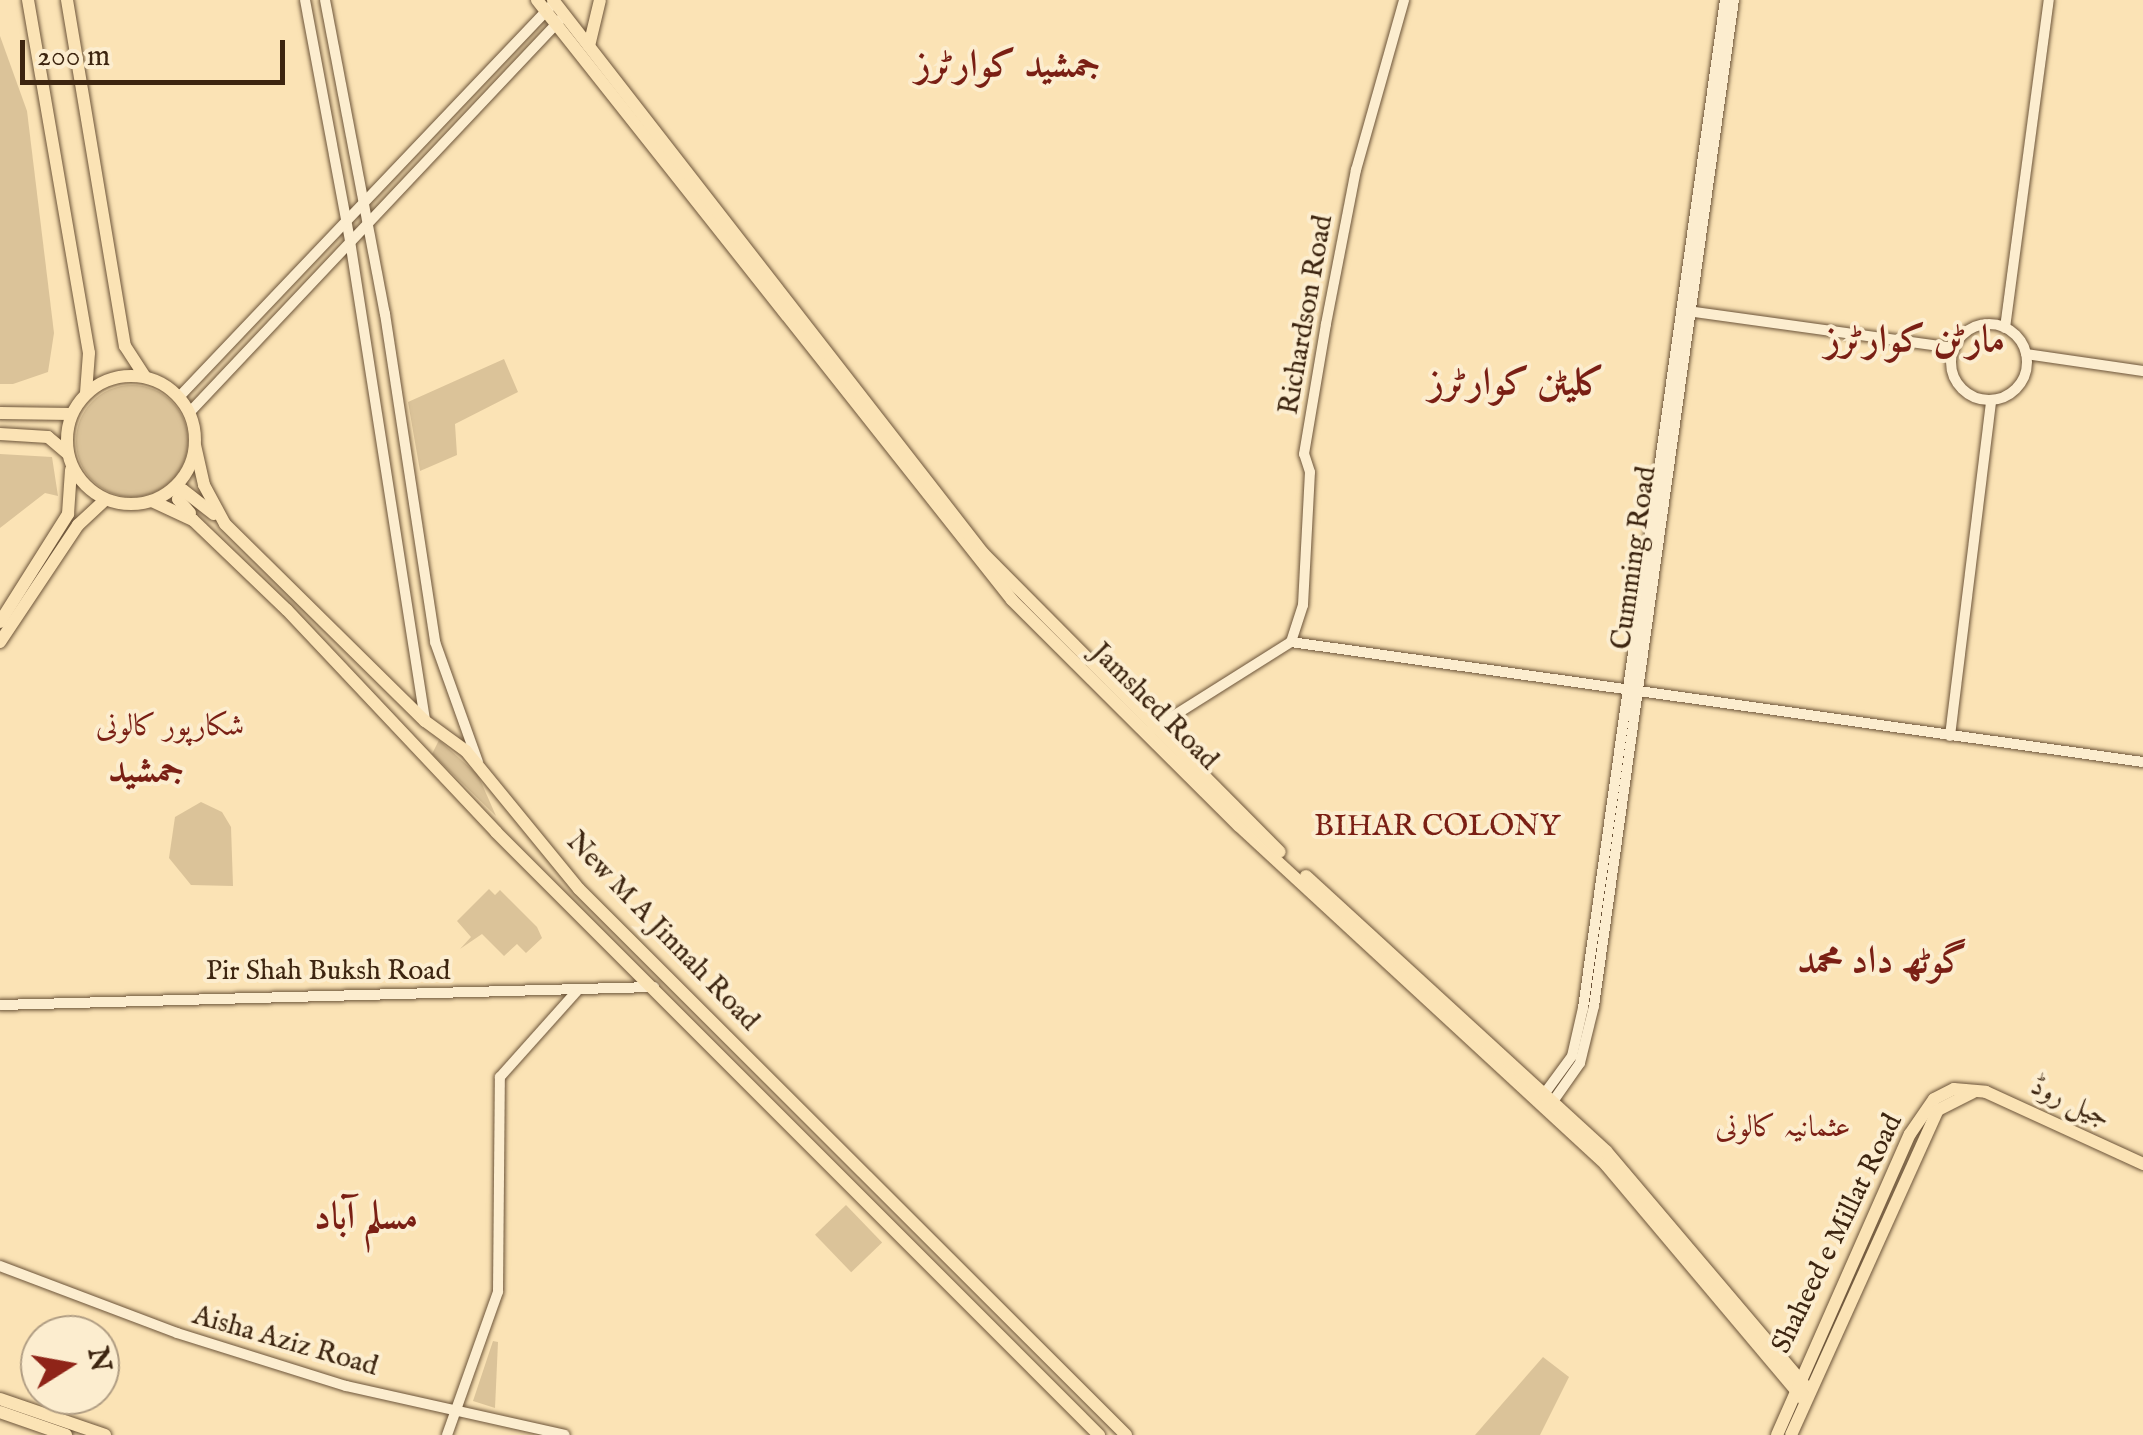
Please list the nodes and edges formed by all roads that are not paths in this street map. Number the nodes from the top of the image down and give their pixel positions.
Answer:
1 (28, 0) edge
2 (67, 0) edge
3 (305, 0) edge
4 (325, 0) edge
5 (600, 0) edge
6 (1404, 0) edge
7 (1724, 0) edge
8 (1734, 0) edge
9 (2049, 0) edge
10 (548, 3) edge
11 (561, 19) junction
12 (589, 46) junction
13 (363, 199) junction
14 (346, 218) junction
15 (369, 224) junction
16 (350, 242) junction
17 (1687, 311) junction
18 (2005, 328) junction
19 (1954, 348) junction
20 (2026, 354) junction
21 (2143, 372) edge
22 (146, 377) junction
23 (86, 393) junction
24 (178, 397) junction
25 (1991, 400) junction
26 (0, 413) edge
27 (72, 414) junction
28 (189, 414) junction
29 (0, 434) edge
30 (195, 446) junction
31 (69, 459) junction
32 (106, 500) junction
33 (152, 502) junction
34 (219, 517) junction
35 (194, 520) junction
36 (0, 622) edge
37 (0, 642) edge
38 (1291, 642) junction
39 (1633, 694) junction
40 (425, 721) junction
41 (1150, 731) junction
42 (1950, 736) junction
43 (2143, 762) edge
44 (480, 766) junction
45 (656, 987) junction
46 (577, 990) junction
47 (0, 1005) edge
48 (1975, 1091) joint
49 (1547, 1101) junction
50 (2143, 1164) edge
51 (0, 1266) edge
52 (1799, 1391) junction
53 (0, 1399) edge
54 (456, 1409) junction
55 (0, 1412) edge
56 (1779, 1433) edge
57 (66, 1435) edge
58 (105, 1435) edge
59 (447, 1435) edge
60 (565, 1435) edge
61 (1099, 1435) edge
62 (1126, 1435) edge

1 - 23 main road
2 - 22 main road
3 - 14 street
4 - 13 street
5 - 12 main road
6 - 38 street, Richardson Road
7 - 17 street, Cumming Road
8 - 17 street, Cumming Road
9 - 18 street
10 - 11 main road, Jamshed Road
10 - 13 street
11 - 12 main road, Jamshed Road
11 - 15 street
11 - 41 main road, Jamshed Road
12 - 41 main road, Jamshed Road
13 - 14 street
13 - 15 street
14 - 16 street
14 - 24 street
15 - 16 street
15 - 44 street
16 - 28 street
16 - 40 street
17 - 19 street
17 - 39 street, Cumming Road
18 - 19 street
18 - 20 street
19 - 25 street
20 - 21 street
20 - 25 street
22 - 23 main road
22 - 24 main road
23 - 27 main road
24 - 28 main road
25 - 42 street
26 - 27 main road
27 - 31 main road
28 - 30 main road
29 - 31 main road
30 - 33 main road
30 - 34 main road, New M A Jinnah Road
31 - 32 main road
31 - 36 main road
32 - 33 main road
32 - 37 main road
33 - 35 main road, New M A Jinnah Road
34 - 35 main road
34 - 40 main road, New M A Jinnah Road
35 - 45 main road, New M A Jinnah Road
38 - 39 street
38 - 41 street
39 - 42 street
39 - 49 street, Cumming Road
40 - 44 main road, New M A Jinnah Road
41 - 49 main road, Jamshed Road
42 - 43 street
44 - 62 main road, New M A Jinnah Road
45 - 46 street, Pir Shah Buksh Road
45 - 61 main road, New M A Jinnah Road
46 - 47 street, Pir Shah Buksh Road
46 - 54 street
48 - 50 main road, جیل روڈ
48 - 52 main road, Shaheed e Millat Road
49 - 52 main road, Jamshed Road
51 - 54 street, Aisha Aziz Road
52 - 56 main road, Shaheed e Millat Road
53 - 58 main road
54 - 59 street
54 - 60 street, Aisha Aziz Road
55 - 57 main road

